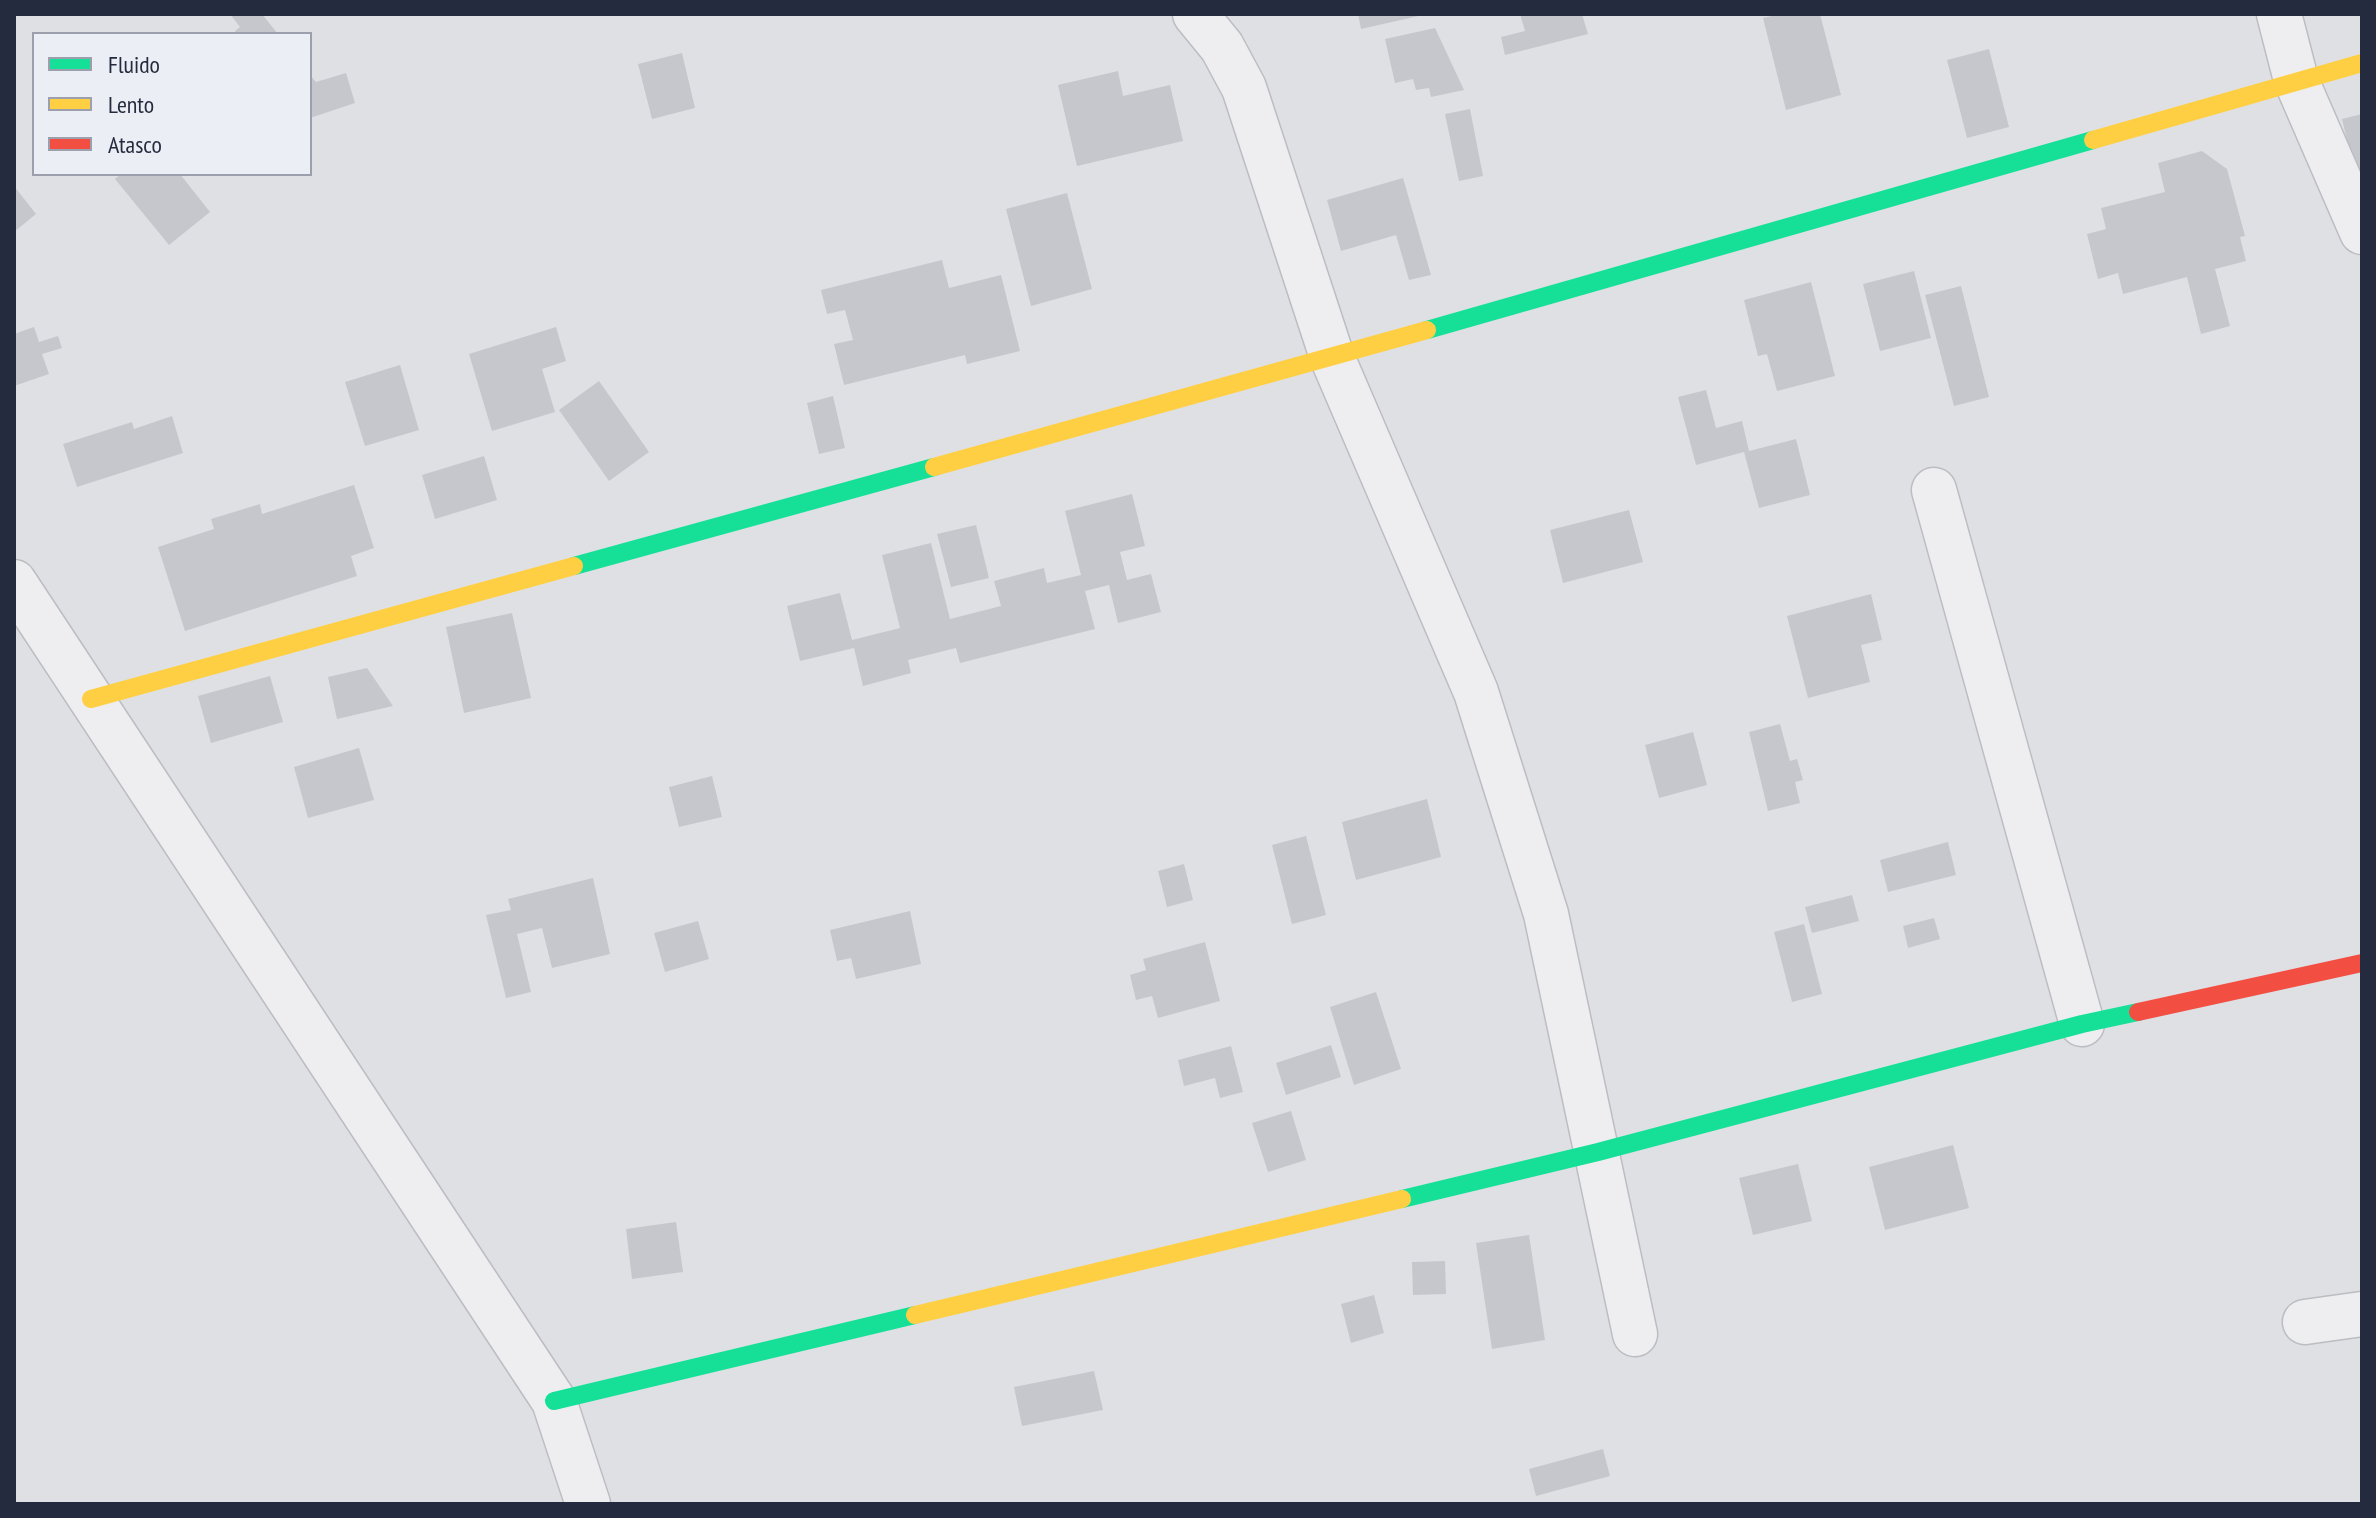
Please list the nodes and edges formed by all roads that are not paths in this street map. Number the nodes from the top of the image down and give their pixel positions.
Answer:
1 (1195, 14) edge
2 (2279, 14) edge
3 (2362, 63) edge
4 (2296, 80) junction
5 (2362, 232) edge
6 (1332, 357) junction
7 (1934, 490) dead end
8 (14, 582) edge
9 (91, 699) junction
10 (2362, 963) edge
11 (2082, 1024) junction
12 (1598, 1152) junction
13 (2362, 1314) edge
14 (2305, 1322) dead end
15 (1635, 1334) dead end
16 (554, 1401) junction
17 (588, 1504) edge

1 - 6 street
2 - 4 street
3 - 4 street
4 - 5 street
4 - 6 street
6 - 9 street
6 - 12 street
7 - 11 street
8 - 9 street
9 - 16 street
10 - 11 street
11 - 12 street
12 - 15 street
12 - 16 street
13 - 14 street
16 - 17 street

